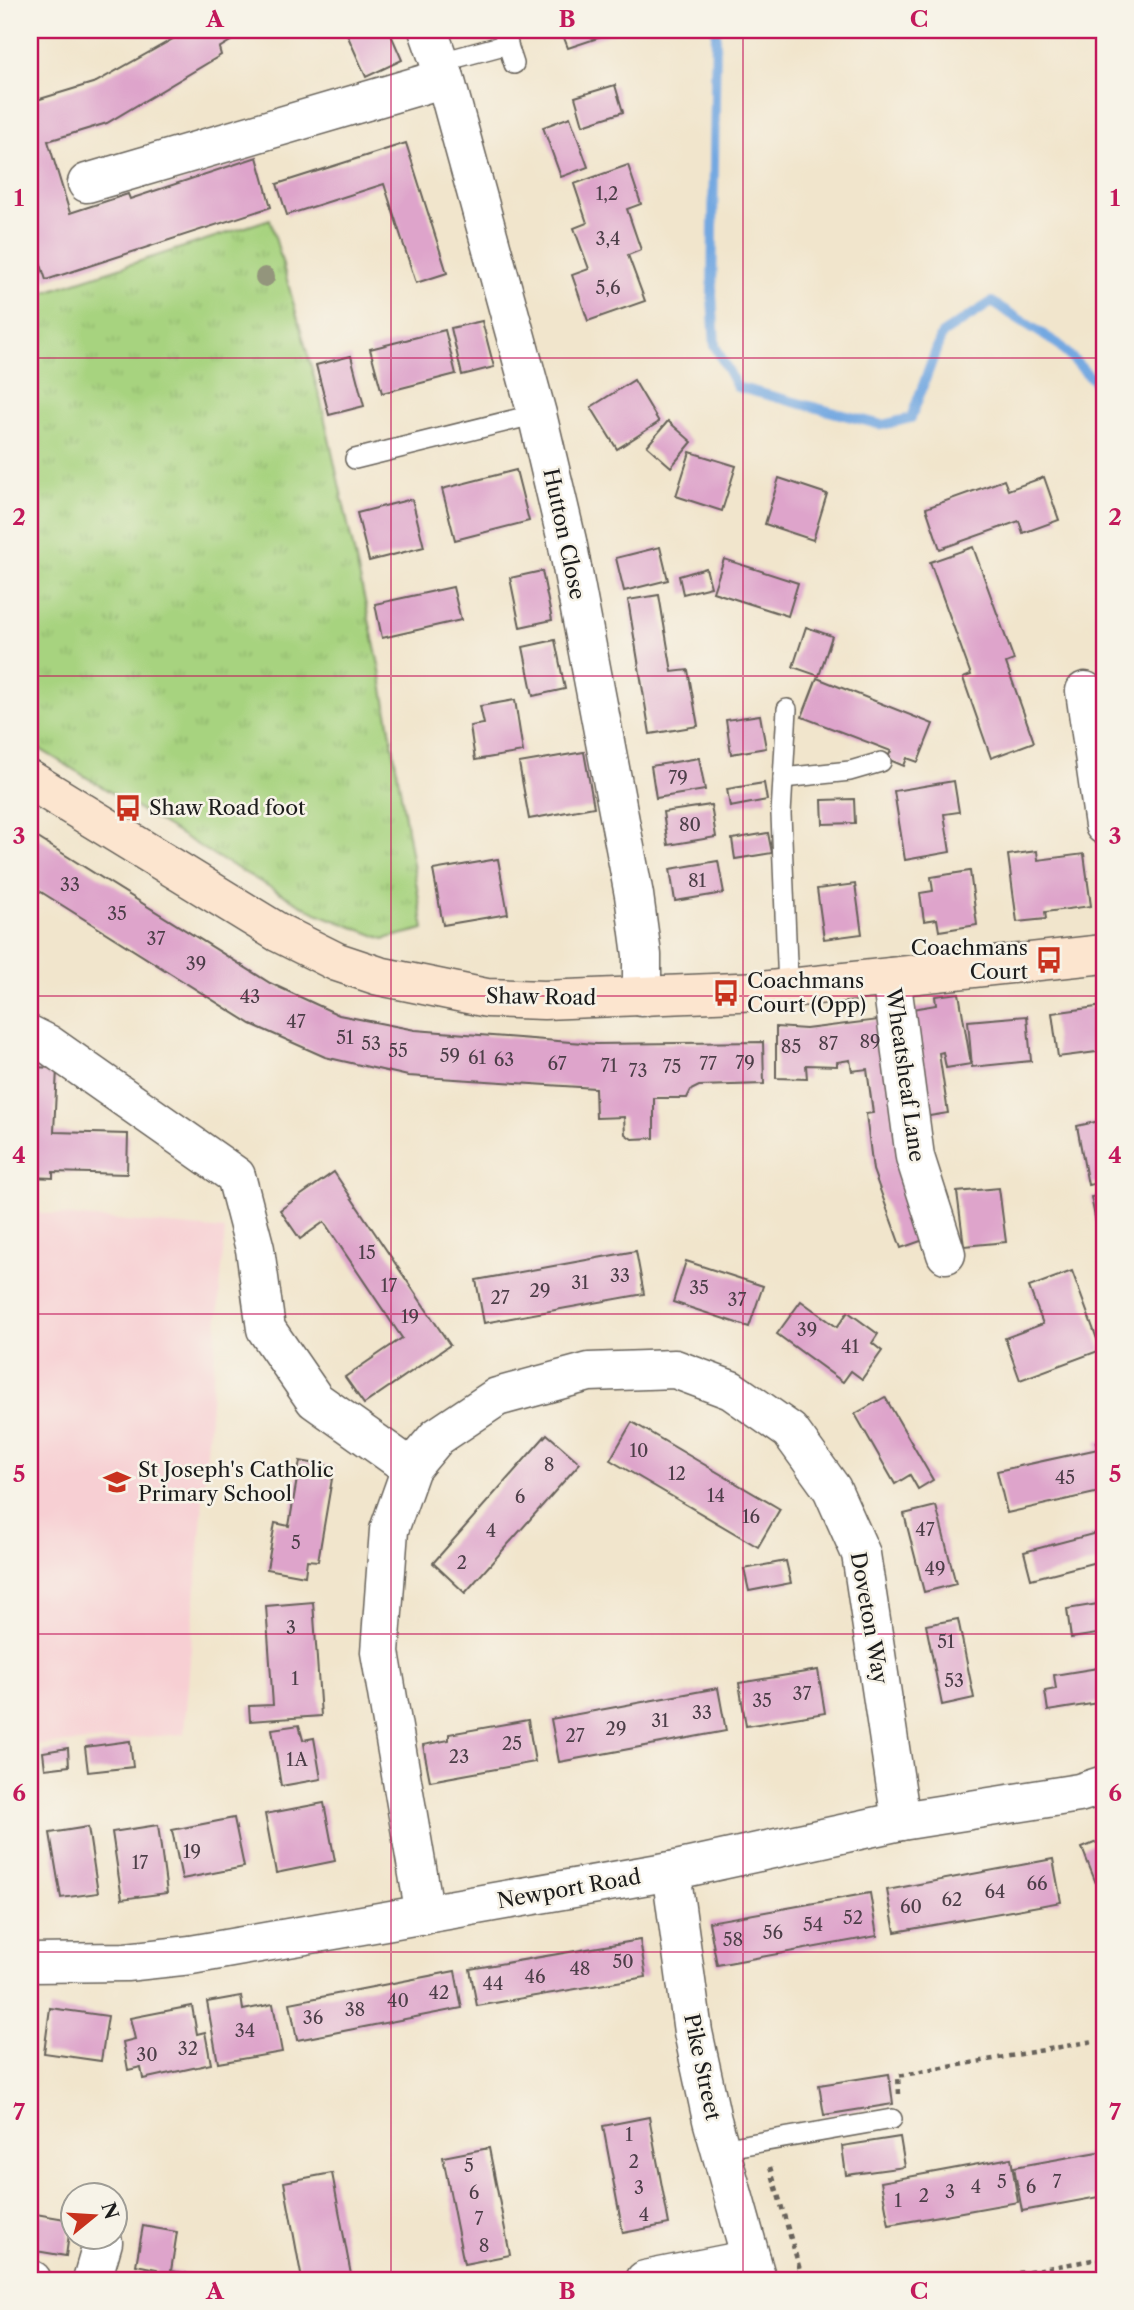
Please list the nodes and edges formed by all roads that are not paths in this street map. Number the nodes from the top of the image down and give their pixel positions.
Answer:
1 (505, 37) edge
2 (438, 57) edge
3 (514, 64) dead end
4 (87, 183) dead end
5 (537, 414) junction
6 (355, 459) dead end
7 (1085, 691) dead end
8 (787, 709) dead end
9 (881, 762) dead end
10 (783, 778) junction
11 (30, 780) edge
12 (1104, 825) edge
13 (1104, 954) edge
14 (891, 976) junction
15 (788, 988) junction
16 (642, 997) junction
17 (30, 1035) edge
18 (946, 1254) dead end
19 (411, 1468) junction
20 (1104, 1785) edge
21 (901, 1821) junction
22 (671, 1871) junction
23 (425, 1915) junction
24 (30, 1963) edge
25 (892, 2119) road end
26 (721, 2149) junction
27 (101, 2250) edge
28 (754, 2270) edge
29 (92, 2280) edge
30 (645, 2280) edge

1 - 2 lane
1 - 3 lane
2 - 4 street
2 - 5 street, Hutton Close
5 - 6 lane
5 - 16 street, Hutton Close
7 - 12 street
8 - 10 lane
9 - 10 lane
10 - 15 lane
11 - 16 main road, Shaw Road
13 - 14 main road, Shaw Road
14 - 15 main road, Shaw Road
14 - 18 street, Wheatsheaf Lane
15 - 16 main road, Shaw Road
17 - 19 street
19 - 21 street, Doveton Way
19 - 23 street, Doveton Way
20 - 21 street, Newport Road
21 - 22 street, Newport Road
22 - 23 street, Newport Road
22 - 26 street, Pike Street
23 - 24 street, Newport Road
25 - 26 lane
26 - 28 street, Pike Street
27 - 29 street
28 - 30 street, Pike Street

